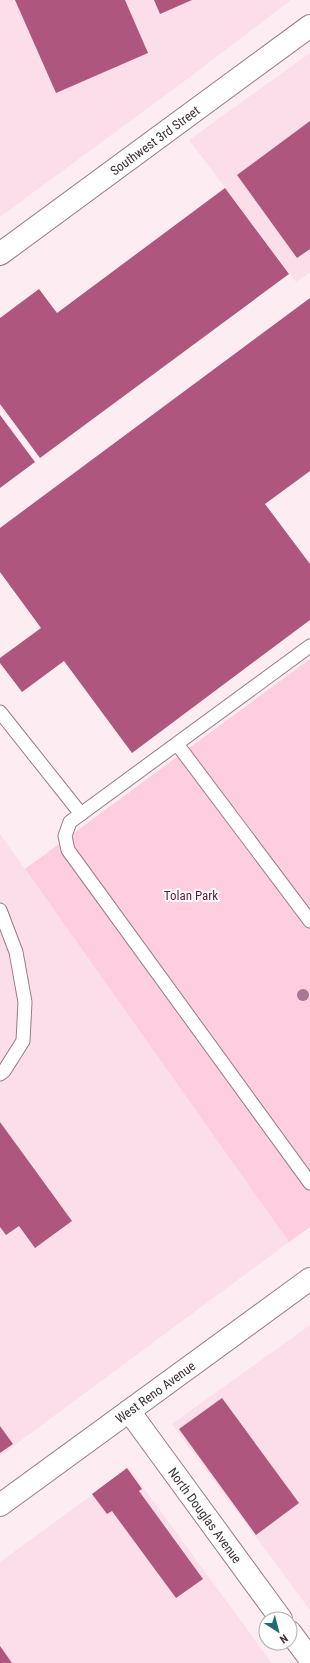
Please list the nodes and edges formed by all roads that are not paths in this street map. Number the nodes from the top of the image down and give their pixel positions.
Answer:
1 (310, 26) edge
2 (1, 250) edge
3 (310, 646) edge
4 (0, 712) edge
5 (177, 744) junction
6 (81, 814) junction
7 (0, 910) edge
8 (310, 921) edge
9 (0, 1074) edge
10 (310, 1183) edge
11 (310, 1279) edge
12 (129, 1411) junction
13 (0, 1505) edge
14 (275, 1611) edge
15 (298, 1643) edge
16 (310, 1659) edge

1 - 2 street, Southwest 3rd Street
3 - 5 lane
4 - 6 lane
5 - 6 lane
5 - 8 lane
6 - 10 lane
7 - 9 lane
11 - 12 street, West Reno Avenue
12 - 13 street, West Reno Avenue
12 - 14 street, North Douglas Avenue
15 - 16 street

